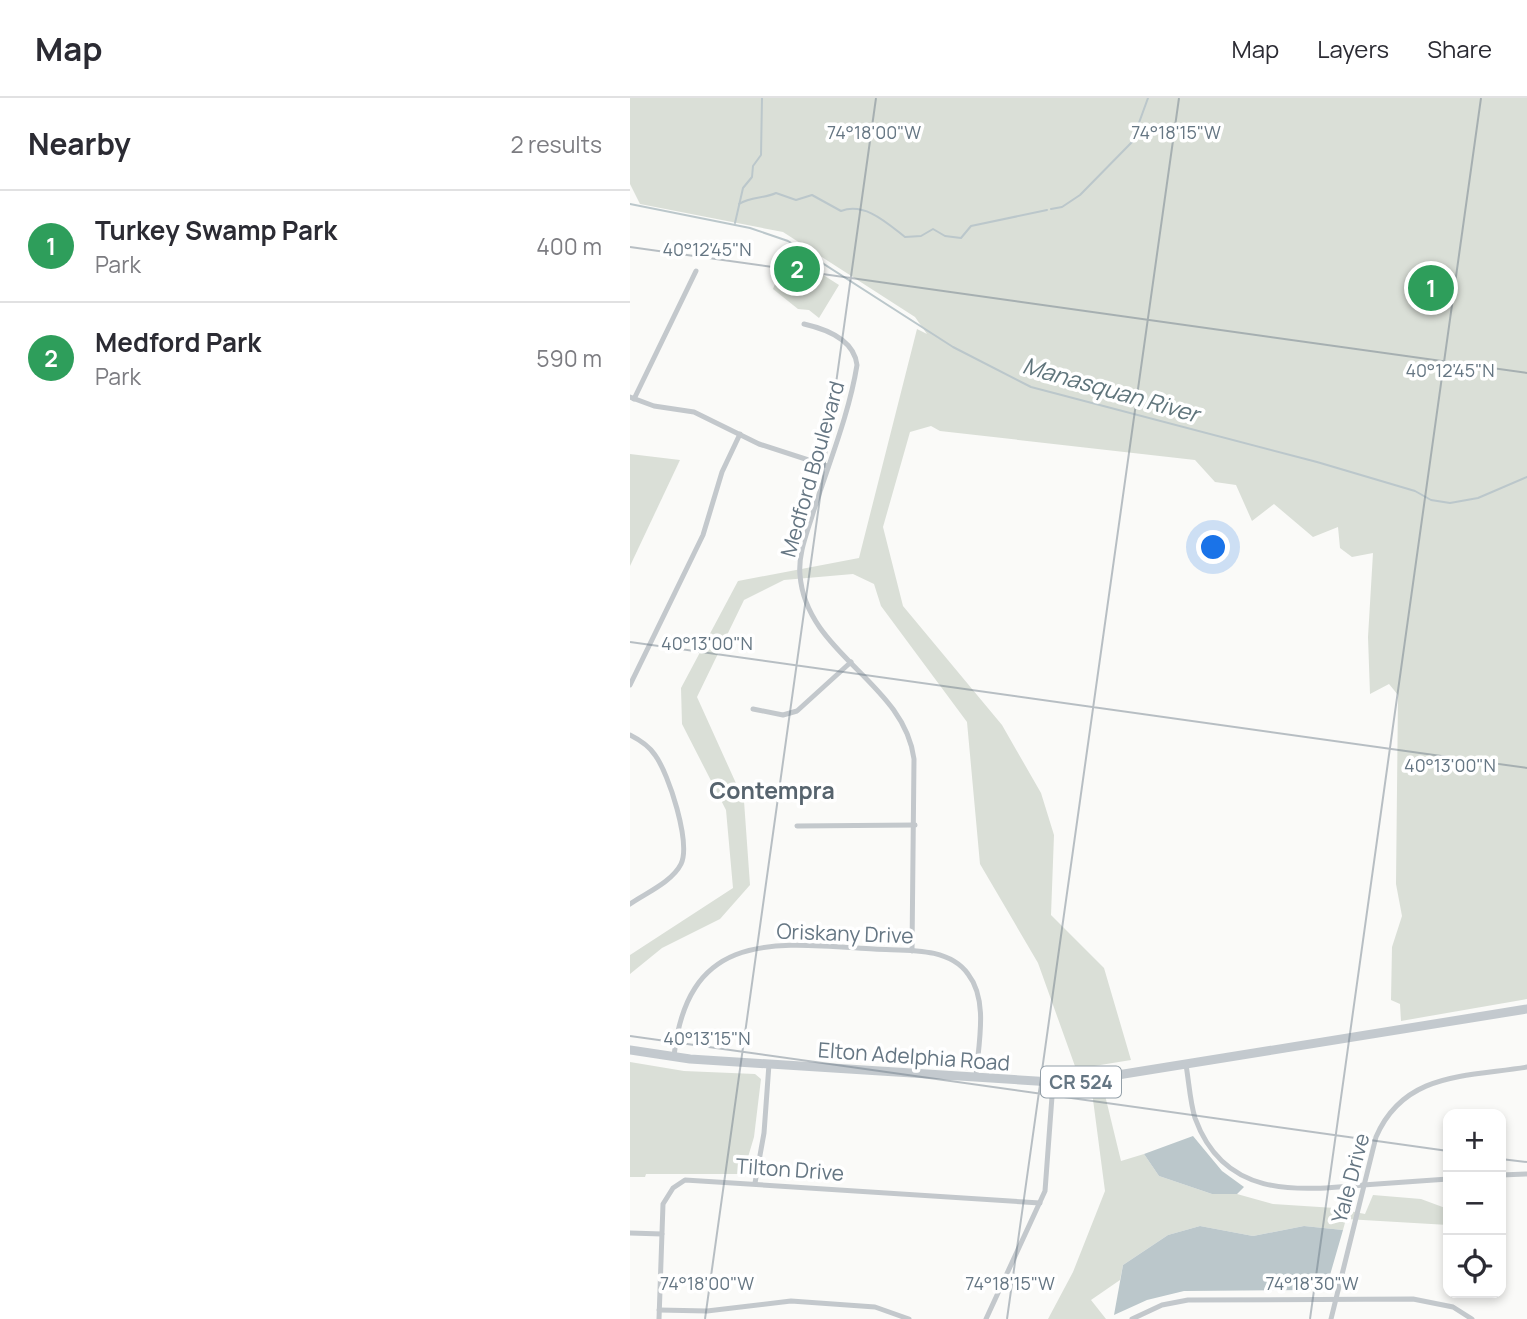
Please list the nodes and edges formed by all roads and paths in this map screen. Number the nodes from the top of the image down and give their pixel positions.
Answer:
1 (696, 271) dead end
2 (804, 324) dead end
3 (632, 398) edge
4 (740, 434) junction
5 (827, 466) junction
6 (851, 662) junction
7 (630, 685) edge
8 (753, 709) dead end
9 (630, 735) edge
10 (915, 825) junction
11 (797, 826) dead end
12 (630, 904) edge
13 (912, 951) junction
14 (1527, 1009) edge
15 (630, 1050) edge
16 (674, 1057) junction
17 (769, 1064) junction
18 (1186, 1065) junction
19 (1527, 1067) edge
20 (976, 1077) junction
21 (1053, 1083) junction
22 (1527, 1174) edge
23 (1506, 1175) edge
24 (1443, 1179) edge
25 (755, 1183) junction
26 (1363, 1185) junction
27 (1041, 1203) junction
28 (630, 1233) edge
29 (662, 1234) junction
30 (1335, 1300) junction
31 (659, 1310) junction
32 (659, 1319) edge
33 (909, 1319) edge
34 (986, 1319) edge
35 (1132, 1319) edge
36 (1331, 1319) edge
37 (1472, 1319) edge

1 - 3 street
2 - 5 street, Medford Boulevard
3 - 4 street
4 - 5 street
4 - 7 street
5 - 6 street, Medford Boulevard
6 - 8 street
6 - 10 street, Medford Boulevard
9 - 12 street
10 - 11 street
10 - 13 street, Medford Boulevard
13 - 16 street, Oriskany Drive
13 - 20 street, Oriskany Drive
14 - 18 main road, Elton Adelphia Road / CR 524
15 - 16 main road, Elton Adelphia Road / CR 524
16 - 17 main road, Elton Adelphia Road / CR 524
17 - 20 main road, Elton Adelphia Road / CR 524
17 - 25 street
18 - 21 main road, Elton Adelphia Road / CR 524
18 - 26 street
19 - 26 street, Yale Drive
20 - 21 main road, Elton Adelphia Road / CR 524
21 - 27 street
22 - 23 street
24 - 26 street
25 - 27 street, Tilton Drive
25 - 29 street, Tilton Drive
26 - 30 street, Yale Drive
27 - 34 street
28 - 29 street
29 - 31 street, Tilton Drive
30 - 35 street
30 - 36 street, Yale Drive
30 - 37 street
31 - 32 street, Tilton Drive
31 - 33 street

